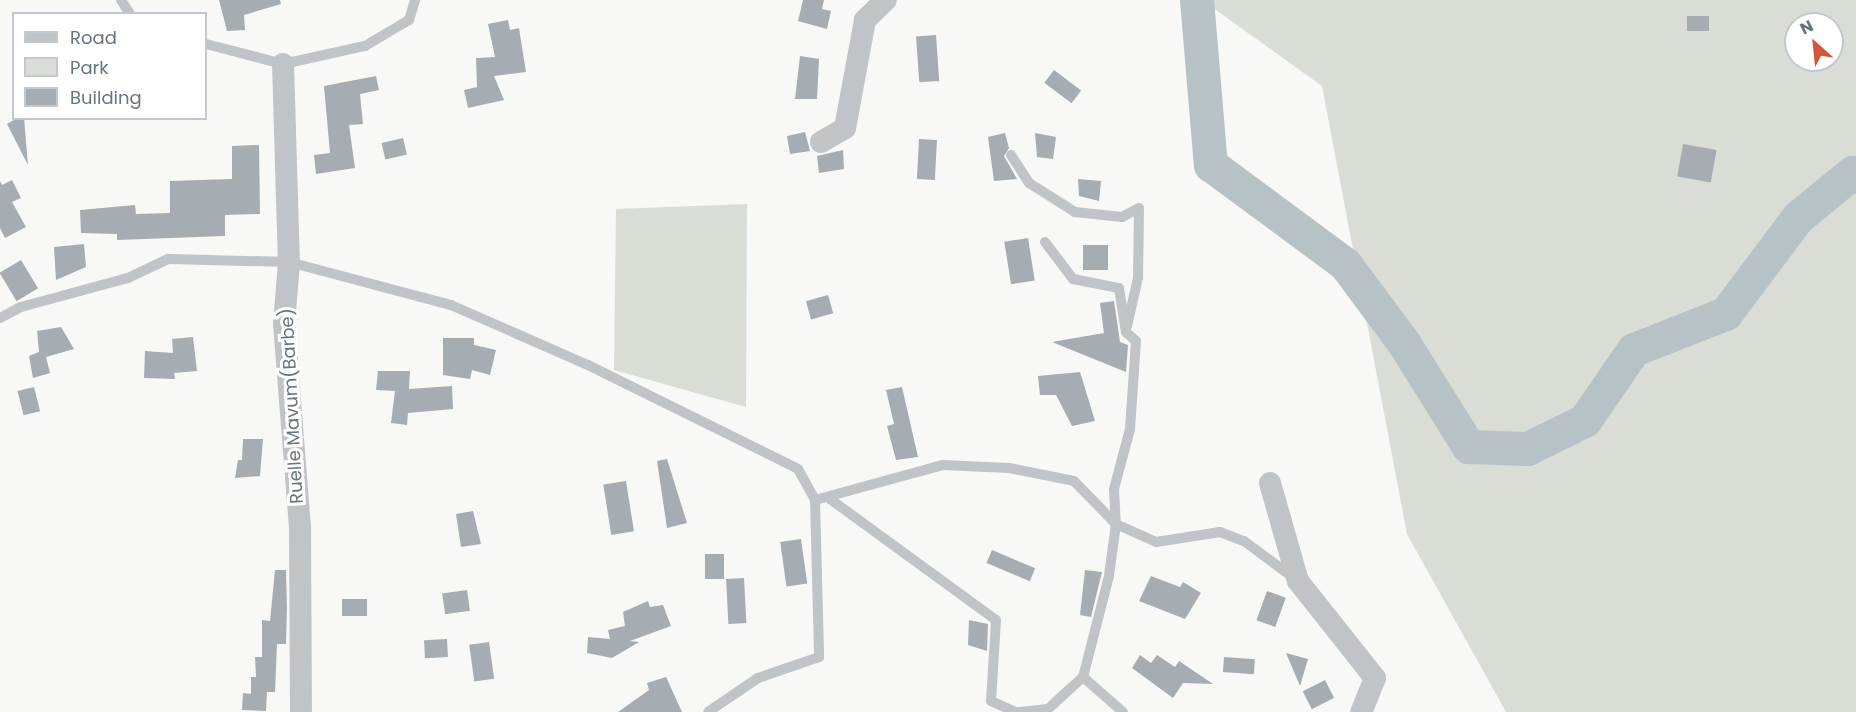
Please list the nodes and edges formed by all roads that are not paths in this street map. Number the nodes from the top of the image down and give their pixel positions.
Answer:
1 (415, 0) edge
2 (886, 0) edge
3 (207, 44) edge
4 (284, 64) junction
5 (821, 142) dead end
6 (1011, 155) dead end
7 (1045, 242) dead end
8 (289, 262) junction
9 (0, 318) edge
10 (1126, 332) junction
11 (1270, 483) dead end
12 (830, 499) junction
13 (815, 500) junction
14 (1116, 524) junction
15 (1298, 581) junction
16 (1083, 677) junction
17 (301, 712) edge
18 (708, 712) edge
19 (1018, 712) edge
20 (1123, 712) edge
21 (1360, 712) edge

1 - 4 lane
2 - 5 street
3 - 4 lane
4 - 8 street, Ruelle Mavum(Barbe)
6 - 10 lane
7 - 10 lane
8 - 9 lane
8 - 13 lane
8 - 17 street, Ruelle Mavum(Barbe)
10 - 14 lane
11 - 15 street
12 - 13 lane
12 - 14 lane
12 - 19 lane
13 - 18 lane
14 - 15 lane
14 - 16 lane
15 - 21 street
16 - 19 lane
16 - 20 lane

